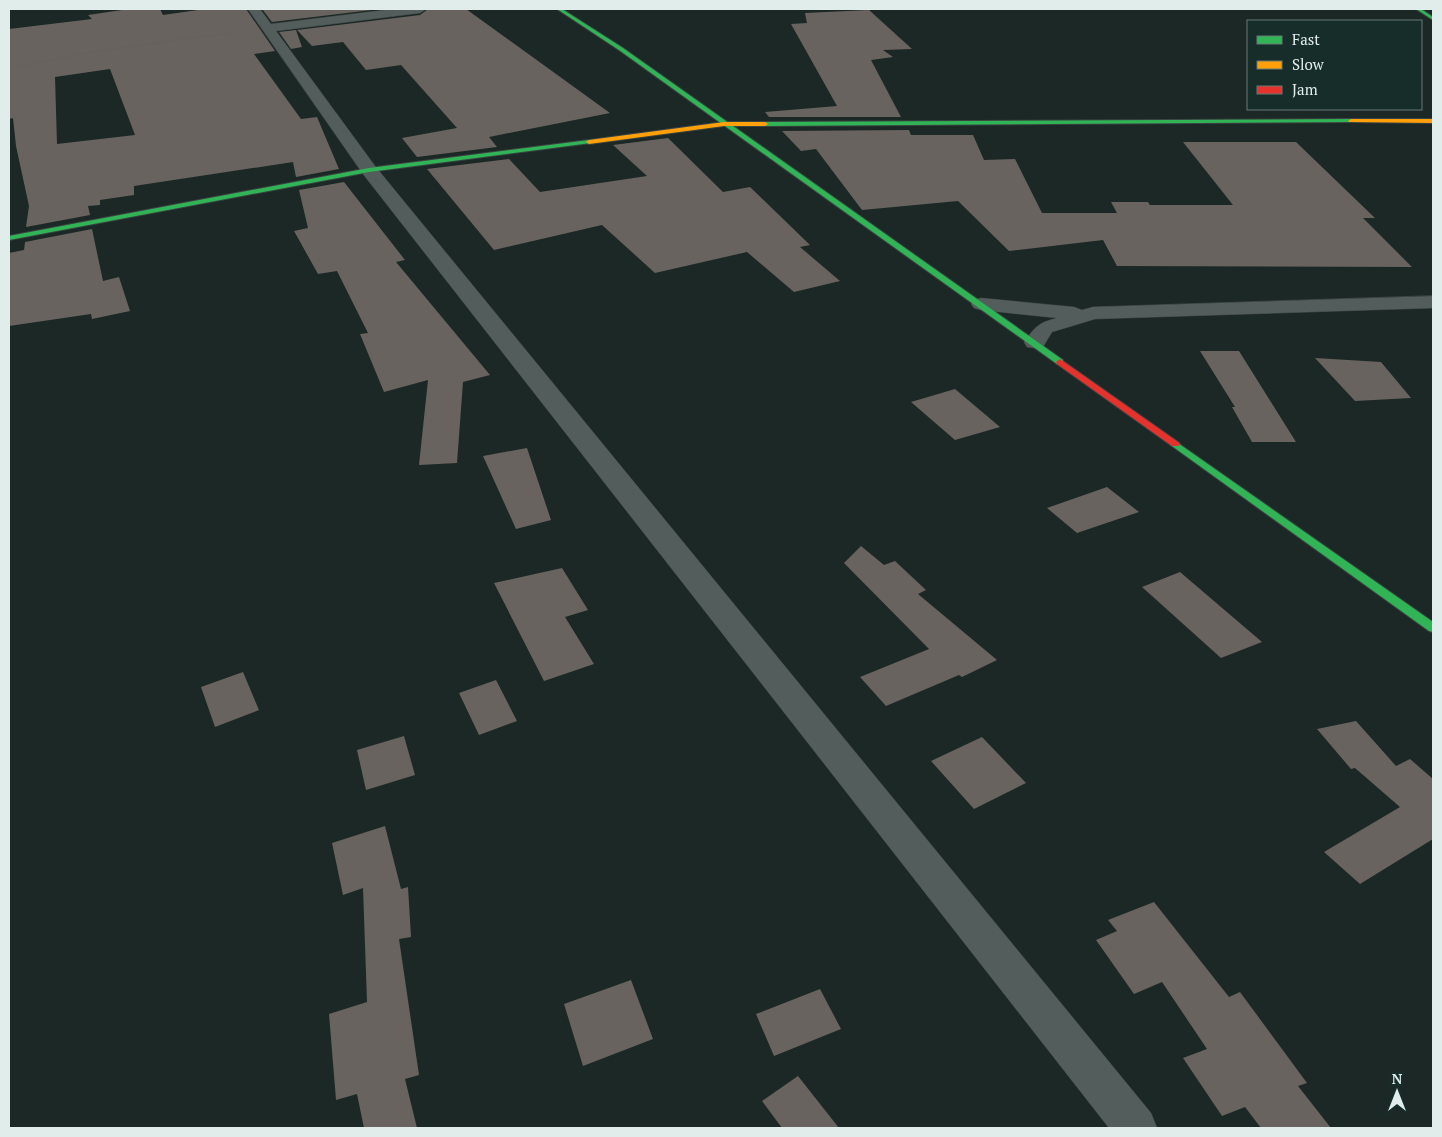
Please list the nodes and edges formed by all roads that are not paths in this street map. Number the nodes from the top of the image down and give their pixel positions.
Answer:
1 (254, 9) edge
2 (420, 9) edge
3 (559, 9) edge
4 (1418, 9) edge
5 (1433, 19) edge
6 (270, 28) junction
7 (1433, 121) edge
8 (724, 124) junction
9 (369, 170) junction
10 (9, 238) edge
11 (1433, 302) edge
12 (981, 304) junction
13 (1093, 313) junction
14 (1035, 342) junction
15 (1433, 628) edge
16 (1136, 1128) edge

1 - 6 street
2 - 6 street
3 - 8 street
4 - 5 street
6 - 9 street
7 - 8 street
8 - 9 street
8 - 12 street
9 - 10 street
9 - 16 street
11 - 13 street
12 - 13 street
12 - 14 street
13 - 14 street
14 - 15 street

